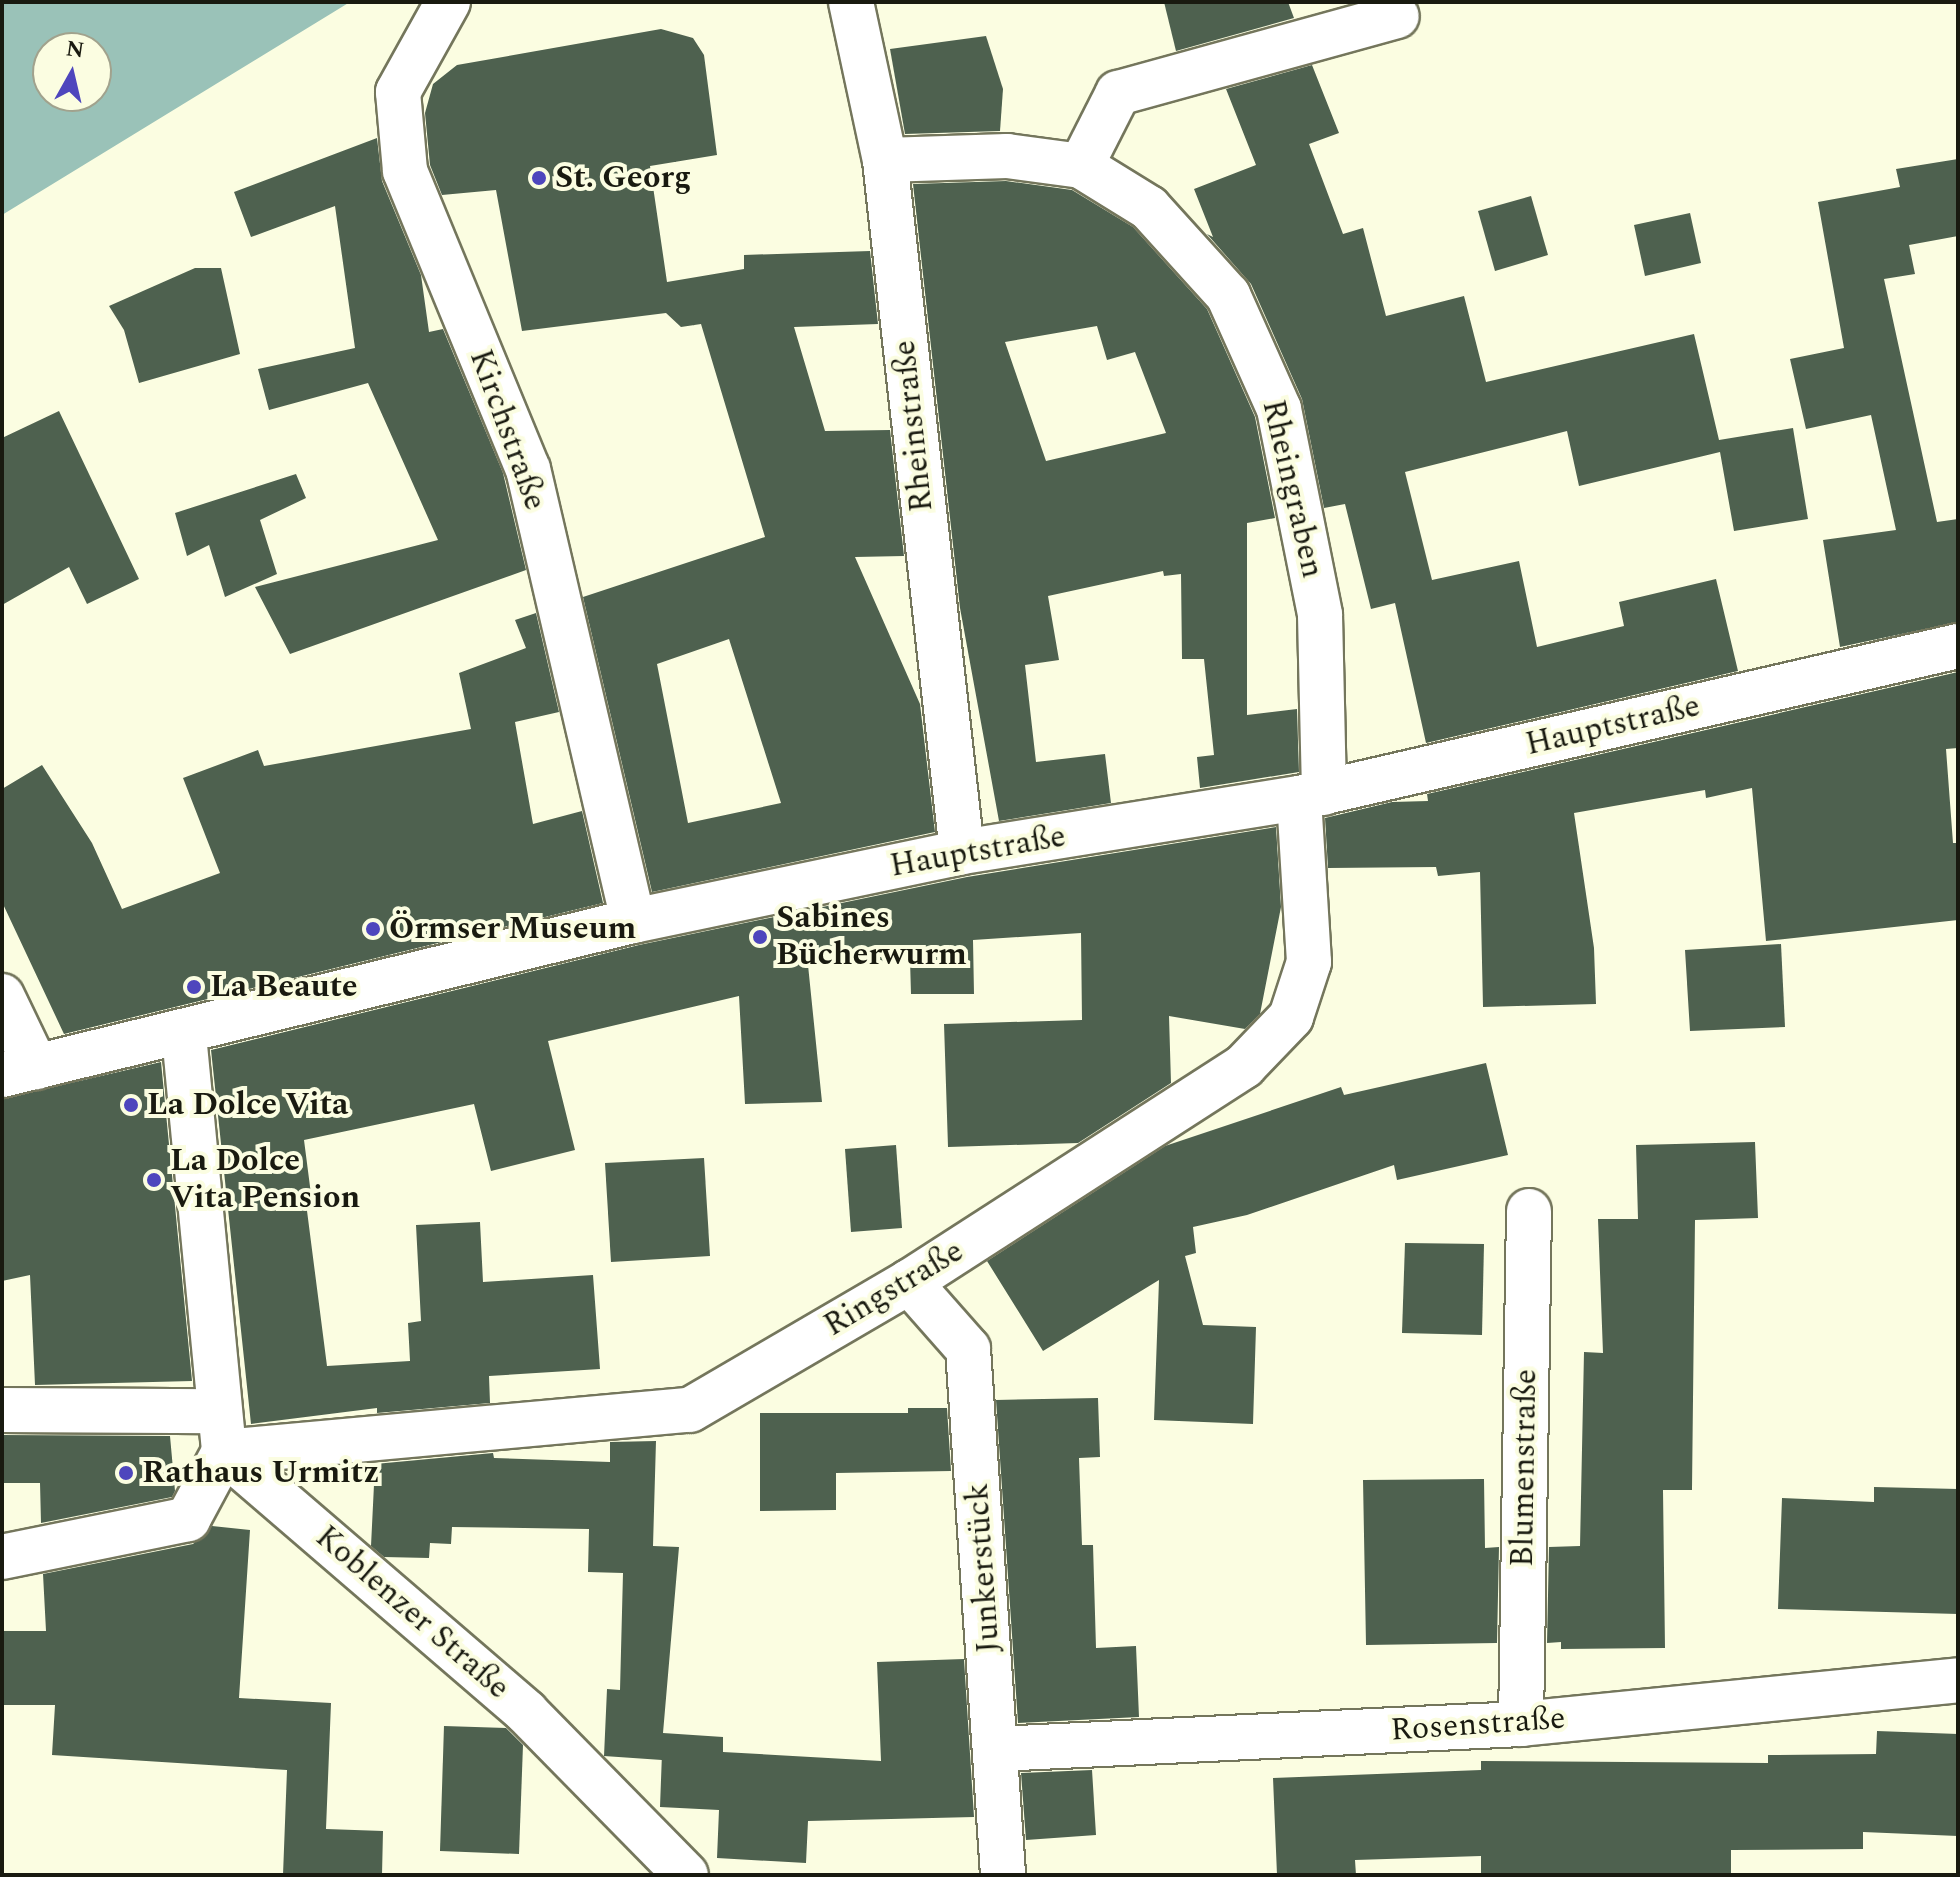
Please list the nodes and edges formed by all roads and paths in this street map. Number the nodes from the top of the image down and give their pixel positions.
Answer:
1 (448, 2) edge
2 (851, 2) edge
3 (1397, 16) dead end
4 (885, 160) junction
5 (1081, 166) junction
6 (1958, 646) edge
7 (1312, 796) junction
8 (962, 852) junction
9 (633, 921) junction
10 (2, 996) edge
11 (184, 1035) junction
12 (19, 1071) edge
13 (1529, 1211) dead end
14 (909, 1282) junction
15 (2, 1410) edge
16 (220, 1432) junction
17 (2, 1557) edge
18 (1958, 1680) edge
19 (1521, 1724) junction
20 (997, 1749) junction
21 (686, 1875) edge
22 (1003, 1875) edge

1 - 9 street, Kirchstraße
2 - 4 street, Rheinstraße
3 - 5 street
4 - 5 street, Rheingraben
4 - 8 street, Rheinstraße
5 - 7 street, Rheingraben
6 - 7 street, Hauptstraße
7 - 8 street, Hauptstraße
7 - 14 street, Ringstraße
8 - 9 street, Hauptstraße
9 - 11 street, Hauptstraße
10 - 12 street
11 - 12 street, Hauptstraße
11 - 16 street
13 - 19 street, Blumenstraße
14 - 16 street, Ringstraße
14 - 20 street, Junkerstück
15 - 16 street, Ringstraße
16 - 17 street
16 - 21 street, Koblenzer Straße
18 - 19 street, Rosenstraße
19 - 20 street, Rosenstraße
20 - 22 street, Junkerstück

